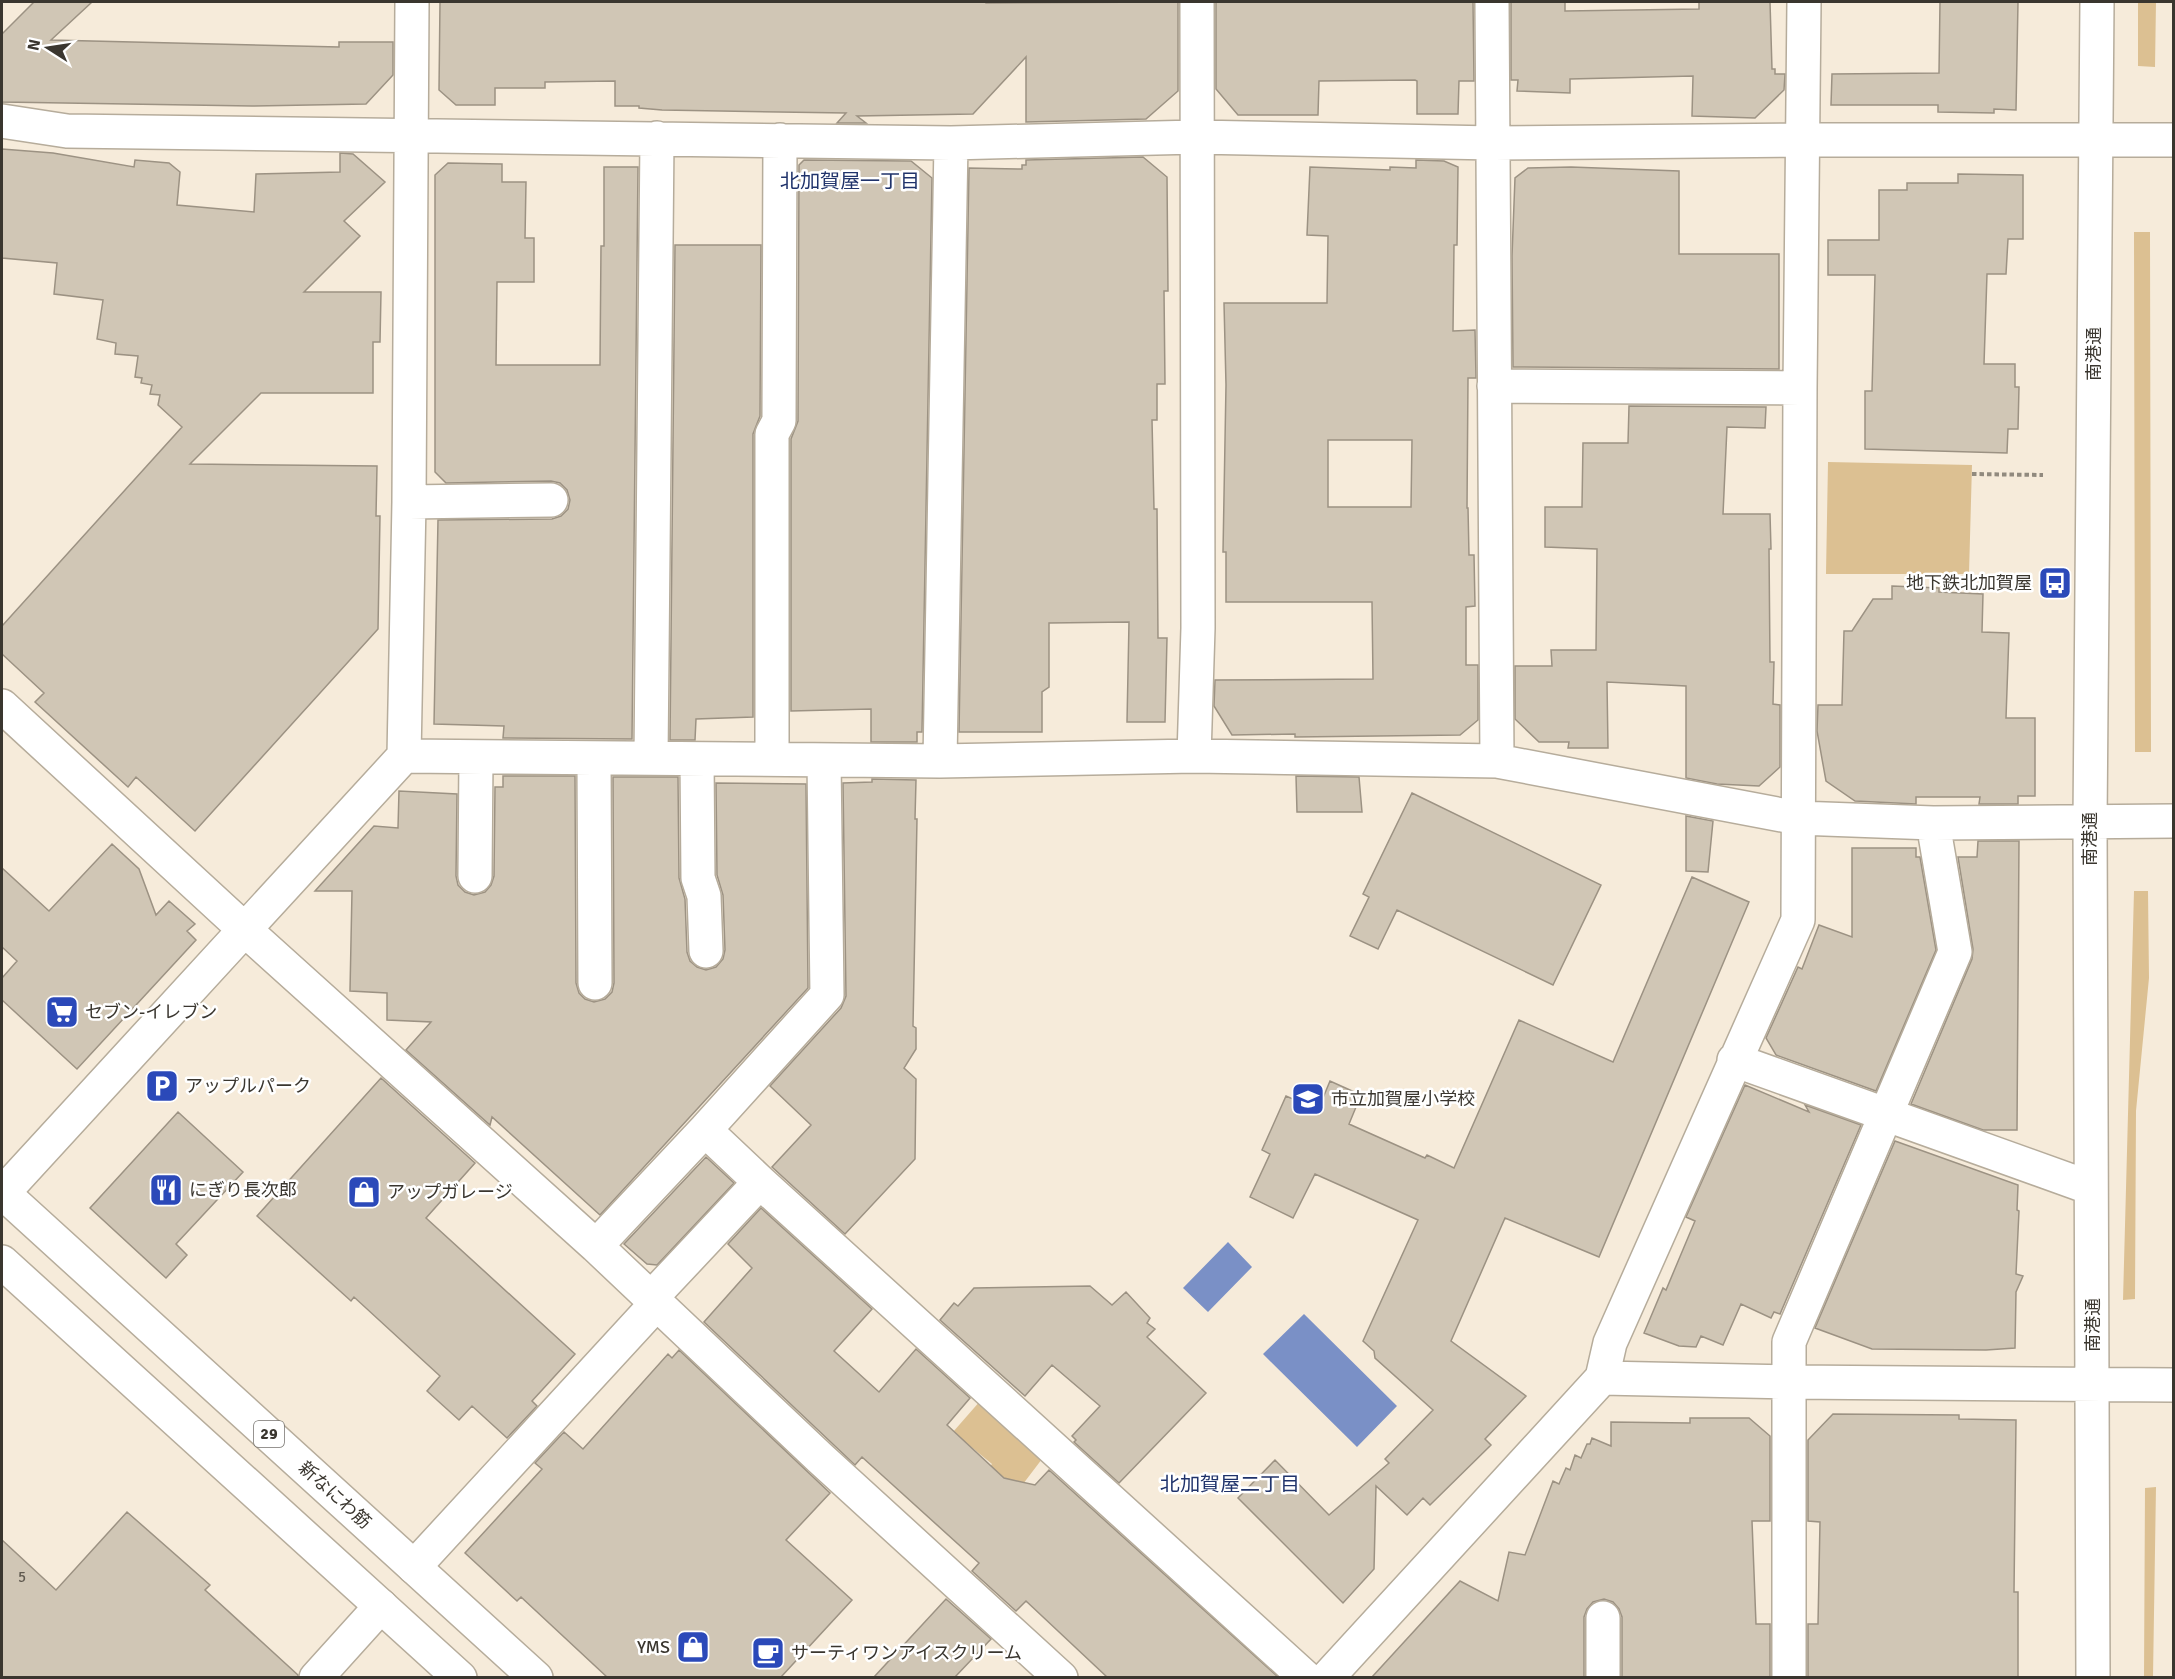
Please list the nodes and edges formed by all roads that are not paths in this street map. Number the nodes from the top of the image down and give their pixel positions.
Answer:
1 (412, 2) edge
2 (1197, 2) edge
3 (1492, 2) edge
4 (1804, 2) edge
5 (2097, 2) edge
6 (2, 121) edge
7 (411, 135) junction
8 (1196, 137) junction
9 (657, 138) junction
10 (780, 140) junction
11 (1802, 140) junction
12 (2096, 140) junction
13 (2174, 140) edge
14 (951, 143) junction
15 (1493, 143) junction
16 (1494, 386) junction
17 (1800, 388) junction
18 (551, 500) dead end
19 (409, 502) junction
20 (2, 706) edge
21 (404, 756) junction
22 (1194, 756) junction
23 (476, 757) junction
24 (594, 758) junction
25 (651, 758) junction
26 (697, 759) junction
27 (772, 759) junction
28 (824, 760) junction
29 (940, 761) junction
30 (1497, 761) junction
31 (1798, 818) junction
32 (2174, 821) edge
33 (2090, 822) junction
34 (1933, 823) junction
35 (475, 876) dead end
36 (244, 929) junction
37 (706, 951) dead end
38 (595, 983) dead end
39 (1734, 1060) junction
40 (1887, 1114) junction
41 (705, 1130) junction
42 (760, 1182) junction
43 (2091, 1188) junction
44 (2, 1193) edge
45 (596, 1246) junction
46 (2, 1262) edge
47 (654, 1301) junction
48 (1602, 1378) junction
49 (1791, 1382) junction
50 (2093, 1384) junction
51 (2174, 1384) edge
52 (414, 1567) junction
53 (381, 1606) junction
54 (1603, 1618) dead end
55 (1340, 1674) edge
56 (316, 1677) edge
57 (460, 1677) edge
58 (536, 1677) edge
59 (1061, 1677) edge
60 (1306, 1677) edge
61 (1603, 1677) edge
62 (1789, 1677) edge
63 (2093, 1677) edge

1 - 7 street
2 - 8 street
3 - 15 street
4 - 11 street
5 - 12 street, 南港通
6 - 7 street
7 - 9 street
7 - 19 street
8 - 14 street
8 - 15 street
8 - 22 street
9 - 10 street
9 - 25 street
10 - 14 street
10 - 27 street
11 - 12 street
11 - 15 street
11 - 17 street
12 - 13 street
12 - 33 street, 南港通
14 - 29 street
15 - 16 street
16 - 17 street
16 - 30 street
17 - 31 street
18 - 19 street
19 - 21 street
20 - 36 street
21 - 23 street
21 - 36 street
22 - 29 street
22 - 30 street
23 - 24 street
23 - 35 street
24 - 25 street
24 - 38 street
25 - 26 street
26 - 27 street
26 - 37 street
27 - 28 street
28 - 29 street
28 - 41 street
30 - 31 street
31 - 34 street
31 - 39 street
32 - 33 street
33 - 34 street
33 - 43 street, 南港通
34 - 40 street
36 - 44 street
36 - 45 street
39 - 40 street
39 - 48 street
40 - 43 street
40 - 49 street
41 - 42 street
41 - 45 street
42 - 47 street
42 - 60 street
43 - 50 street, 南港通
44 - 52 street, 新なにわ筋 / 29
45 - 47 street
46 - 53 street
47 - 52 street
47 - 59 street
48 - 49 street
48 - 55 street
49 - 50 street
49 - 62 street
50 - 51 street
50 - 63 street, 南港通
52 - 58 street, 新なにわ筋 / 29
53 - 56 street
53 - 57 street
54 - 61 street

